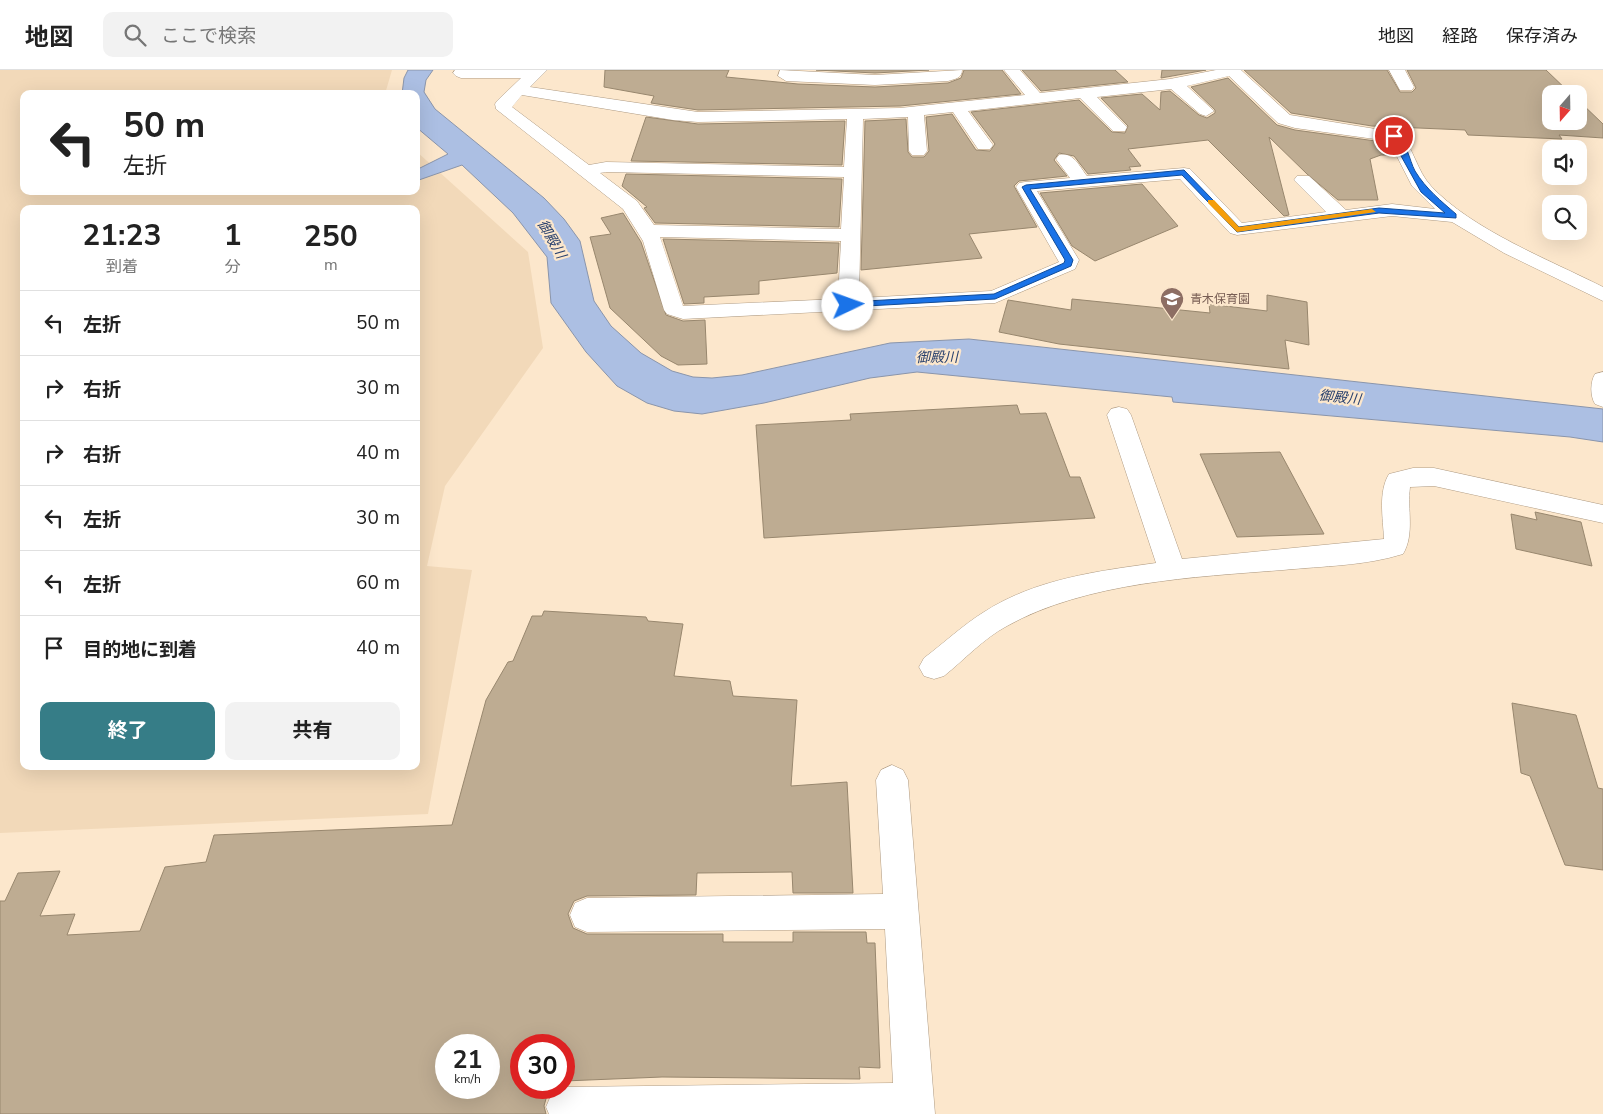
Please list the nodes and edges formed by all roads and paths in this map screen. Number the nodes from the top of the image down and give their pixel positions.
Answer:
1 (788, 70) edge
2 (954, 70) edge
3 (1012, 70) edge
4 (1139, 70) edge
5 (1232, 70) edge
6 (1396, 70) edge
7 (537, 72) edge
8 (461, 73) dead end
9 (1174, 83) junction
10 (1153, 86) junction
11 (1406, 87) dead end
12 (519, 90) junction
13 (1083, 92) junction
14 (1035, 97) junction
15 (957, 106) junction
16 (916, 111) junction
17 (1206, 111) dead end
18 (855, 115) junction
19 (1119, 126) dead end
20 (984, 145) dead end
21 (918, 151) dead end
22 (1065, 159) dead end
23 (585, 171) junction
24 (852, 172) junction
25 (1303, 180) dead end
26 (1082, 182) junction
27 (1341, 216) junction
28 (1453, 216) junction
29 (649, 232) junction
30 (849, 235) junction
31 (1603, 295) edge
32 (848, 305) junction
33 (1603, 380) edge
34 (1603, 399) edge
35 (1119, 415) dead end
36 (1603, 514) edge
37 (1172, 570) junction
38 (934, 667) dead end
39 (892, 780) dead end
40 (901, 910) junction
41 (587, 914) dead end
42 (566, 1107) dead end
43 (914, 1108) edge

1 - 2 street
3 - 14 street
4 - 10 street
5 - 9 street
5 - 28 street
6 - 11 street
7 - 8 street
7 - 12 street
9 - 10 street
9 - 17 street
10 - 13 street
12 - 18 street
12 - 23 street
13 - 14 street
13 - 19 street
14 - 15 street
15 - 16 street
15 - 20 street
16 - 18 street
16 - 21 street
18 - 24 street
22 - 26 street
23 - 24 street
23 - 29 street
24 - 30 street
25 - 27 street
26 - 27 street
26 - 32 street
27 - 28 street
28 - 31 street
29 - 30 street
29 - 32 street
30 - 32 street
33 - 34 street
35 - 37 street
36 - 37 street
37 - 38 street
39 - 40 street
40 - 41 street
40 - 43 street
42 - 43 street

